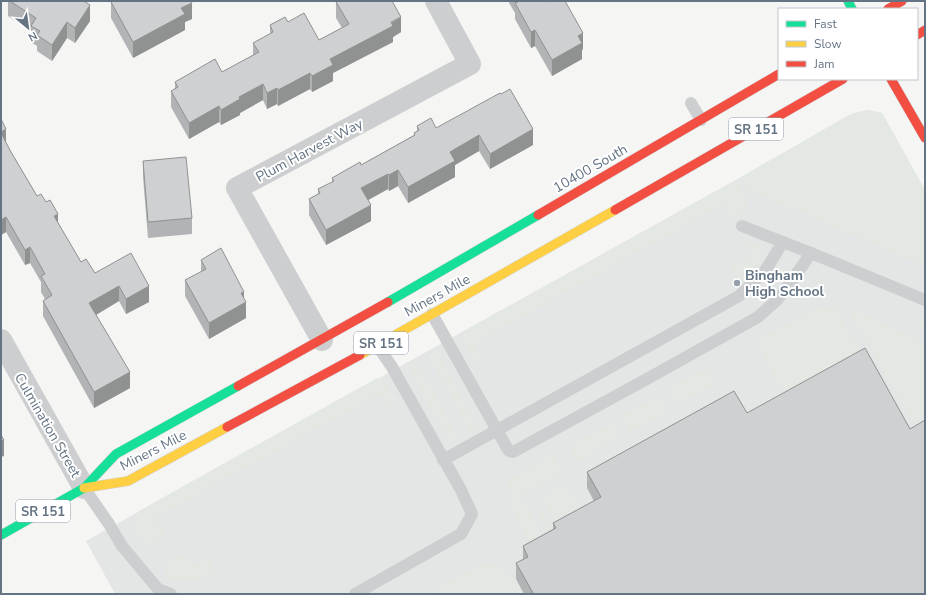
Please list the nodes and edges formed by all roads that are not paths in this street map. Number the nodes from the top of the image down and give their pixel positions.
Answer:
1 (436, 1) edge
2 (902, 1) edge
3 (890, 8) edge
4 (778, 75) edge
5 (841, 80) edge
6 (892, 80) edge
7 (691, 103) dead end
8 (701, 120) junction
9 (925, 138) edge
10 (742, 226) dead end
11 (783, 242) junction
12 (811, 253) junction
13 (415, 286) joint
14 (925, 300) edge
15 (432, 314) junction
16 (1, 340) edge
17 (322, 340) junction
18 (377, 345) junction
19 (497, 431) junction
20 (443, 460) junction
21 (84, 488) junction
22 (1, 535) edge
23 (171, 594) edge
24 (355, 594) edge

1 - 17 street, Plum Harvest Way
2 - 3 main road
4 - 8 main road, 10400 South / SR 151
5 - 15 main road, Miners Mile / SR 151
6 - 9 main road
7 - 8 lane
8 - 13 main road, 10400 South / SR 151
10 - 11 lane
11 - 12 lane
11 - 19 lane
12 - 14 lane
12 - 19 lane
13 - 17 main road, Miners Mile / SR 151
15 - 18 main road, Miners Mile / SR 151
15 - 19 lane
16 - 21 street, Culmination Street
17 - 21 main road, Miners Mile / SR 151
18 - 20 lane
18 - 21 main road, Miners Mile / SR 151
19 - 20 lane
20 - 24 lane
21 - 22 main road, Miners Mile / SR 151
21 - 23 lane

